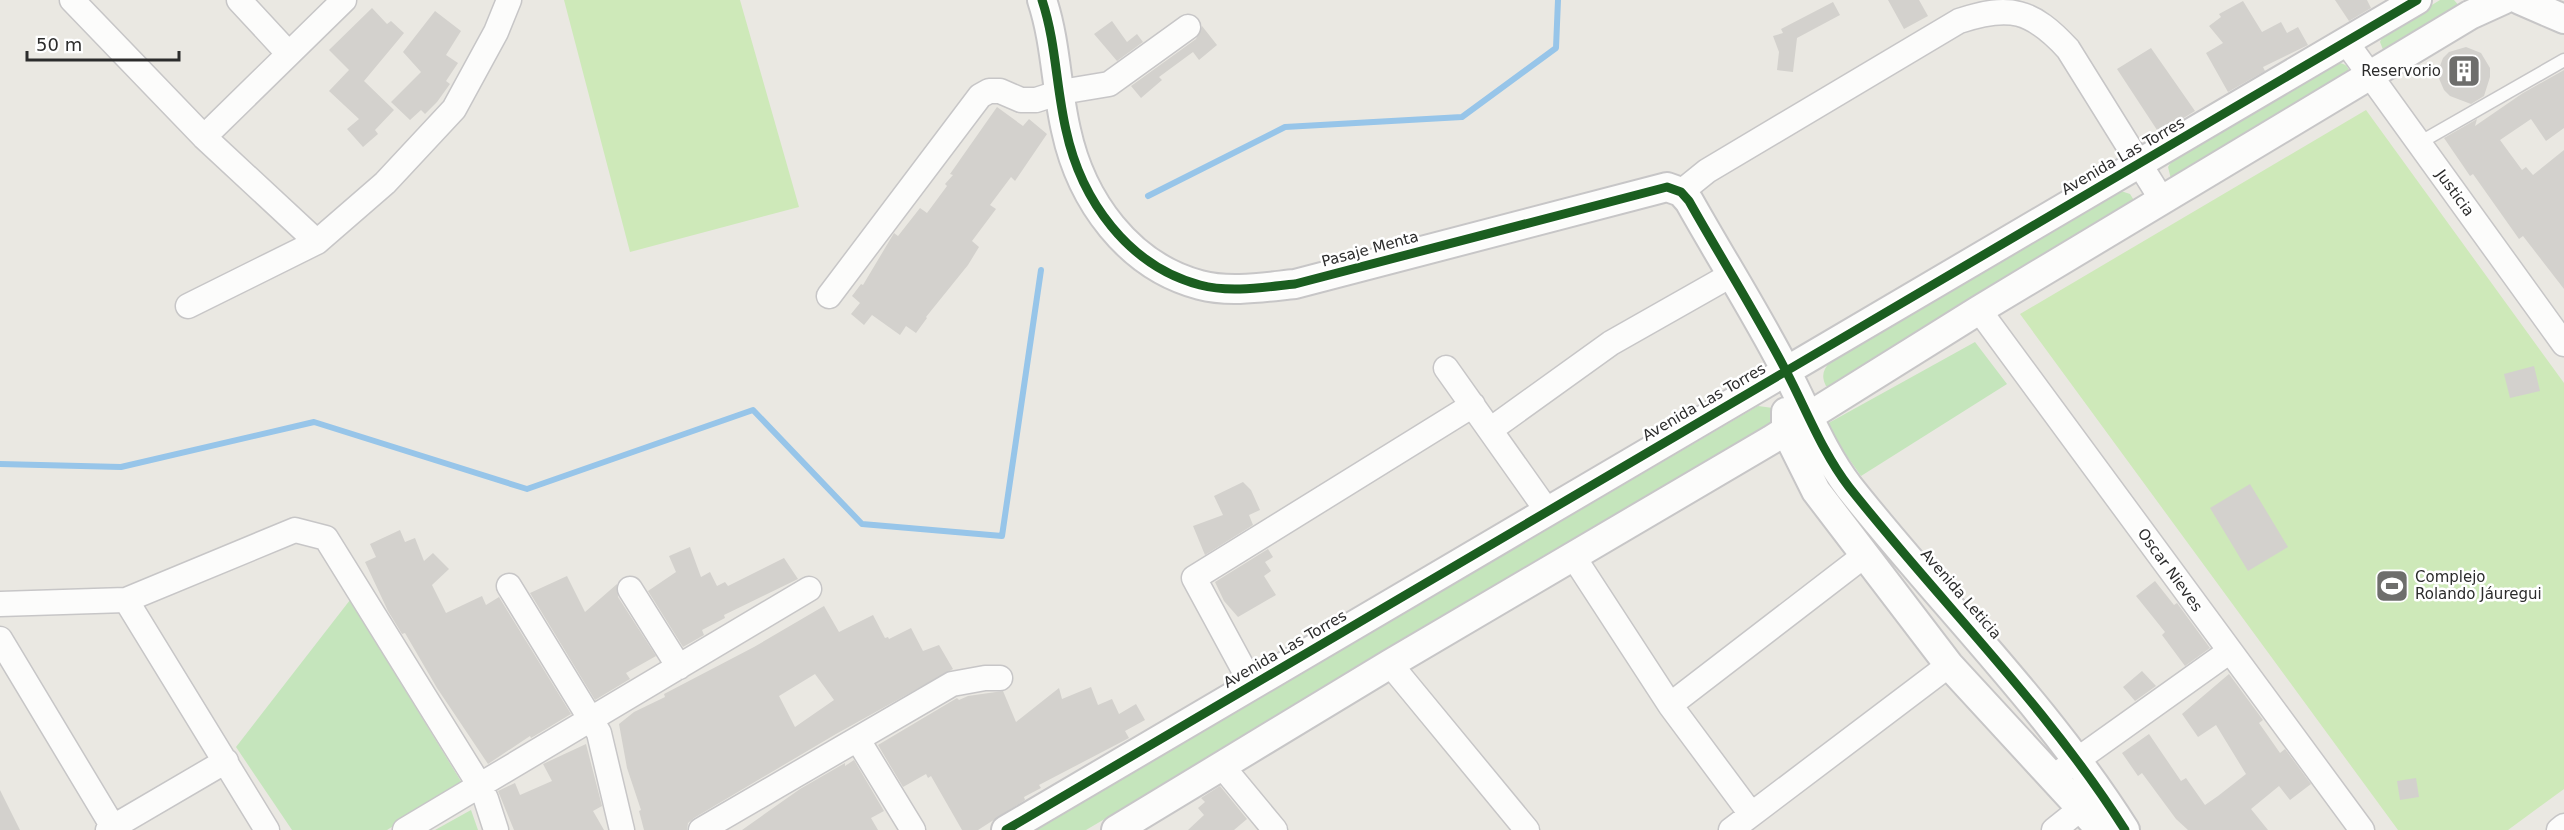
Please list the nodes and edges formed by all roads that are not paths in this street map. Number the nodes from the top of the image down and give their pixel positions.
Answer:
1 (72, 0) edge
2 (239, 0) edge
3 (344, 0) edge
4 (509, 0) edge
5 (1041, 0) edge
6 (2417, 0) edge
7 (2503, 0) edge
8 (2520, 0) edge
9 (2564, 20) edge
10 (1188, 27) dead end
11 (2346, 42) junction
12 (288, 53) junction
13 (2564, 60) edge
14 (2370, 75) junction
15 (1061, 92) junction
16 (204, 137) junction
17 (2419, 143) junction
18 (2138, 164) junction
19 (1682, 192) junction
20 (2162, 200) junction
21 (317, 242) junction
22 (1731, 275) junction
23 (829, 296) dead end
24 (188, 306) dead end
25 (1979, 310) junction
26 (2564, 344) edge
27 (1446, 368) dead end
28 (1786, 371) junction
29 (1473, 405) junction
30 (1797, 424) junction
31 (1490, 430) junction
32 (1548, 512) junction
33 (1865, 555) junction
34 (1574, 556) junction
35 (509, 586) dead end
36 (630, 589) dead end
37 (809, 589) dead end
38 (126, 600) junction
39 (0, 604) edge
40 (0, 639) edge
41 (2230, 651) junction
42 (1390, 664) junction
43 (1949, 665) junction
44 (679, 667) junction
45 (1000, 678) dead end
46 (1252, 685) junction
47 (1670, 705) junction
48 (590, 720) junction
49 (858, 740) junction
50 (2077, 760) junction
51 (226, 761) junction
52 (1222, 766) junction
53 (2054, 776) junction
54 (480, 786) junction
55 (2092, 800) junction
56 (1751, 814) junction
57 (2564, 826) edge
58 (110, 829) edge
59 (267, 830) edge
60 (405, 830) edge
61 (496, 830) edge
62 (622, 830) edge
63 (701, 830) edge
64 (913, 830) edge
65 (1006, 830) edge
66 (1116, 830) edge
67 (1275, 830) edge
68 (1527, 830) edge
69 (1731, 830) edge
70 (2054, 830) edge
71 (2101, 830) edge
72 (2125, 830) edge
73 (2362, 830) edge
74 (2559, 830) edge

1 - 16 street
2 - 12 street
3 - 12 street
4 - 21 street
5 - 15 street, Pasaje Menta
6 - 11 street, Avenida Las Torres
7 - 14 street
8 - 9 street
10 - 15 street
11 - 14 street, Justicia
11 - 18 street, Avenida Las Torres
12 - 16 street
13 - 17 lane
14 - 17 street, Justicia
14 - 20 street
15 - 19 street, Pasaje Menta
15 - 23 street
16 - 21 street
17 - 26 street, Justicia
18 - 19 street
18 - 20 street
18 - 28 street, Avenida Las Torres
19 - 22 street
20 - 25 street
21 - 24 street
22 - 28 street
22 - 31 street
25 - 30 street
25 - 41 street, Oscar Nieves
27 - 29 street
28 - 30 street, Avenida Leticia
28 - 32 street, Avenida Las Torres
29 - 31 street
29 - 46 street
30 - 33 street, Avenida Leticia
30 - 34 street
30 - 50 street, Avenida Leticia
31 - 32 street
32 - 46 street, Avenida Las Torres
33 - 43 street, Avenida Leticia
33 - 47 street
34 - 42 street
34 - 47 street
35 - 48 street
36 - 44 street
37 - 44 street
38 - 39 street
38 - 51 street
38 - 54 street
40 - 58 street
41 - 50 street
41 - 73 street, Oscar Nieves
42 - 52 street
42 - 68 street
43 - 53 street, Avenida Leticia
43 - 56 street
44 - 48 street
45 - 49 street
46 - 65 street, Avenida Las Torres
47 - 56 street
48 - 54 street
48 - 62 street
49 - 63 street
49 - 64 street
50 - 53 street
50 - 55 street, Avenida Leticia
51 - 58 street
51 - 59 street
52 - 66 street
52 - 67 street
53 - 55 street, Avenida Leticia
54 - 60 street
54 - 61 street
55 - 70 street
55 - 71 street, Avenida Leticia
55 - 72 street, Avenida Leticia
56 - 69 street
57 - 74 street

